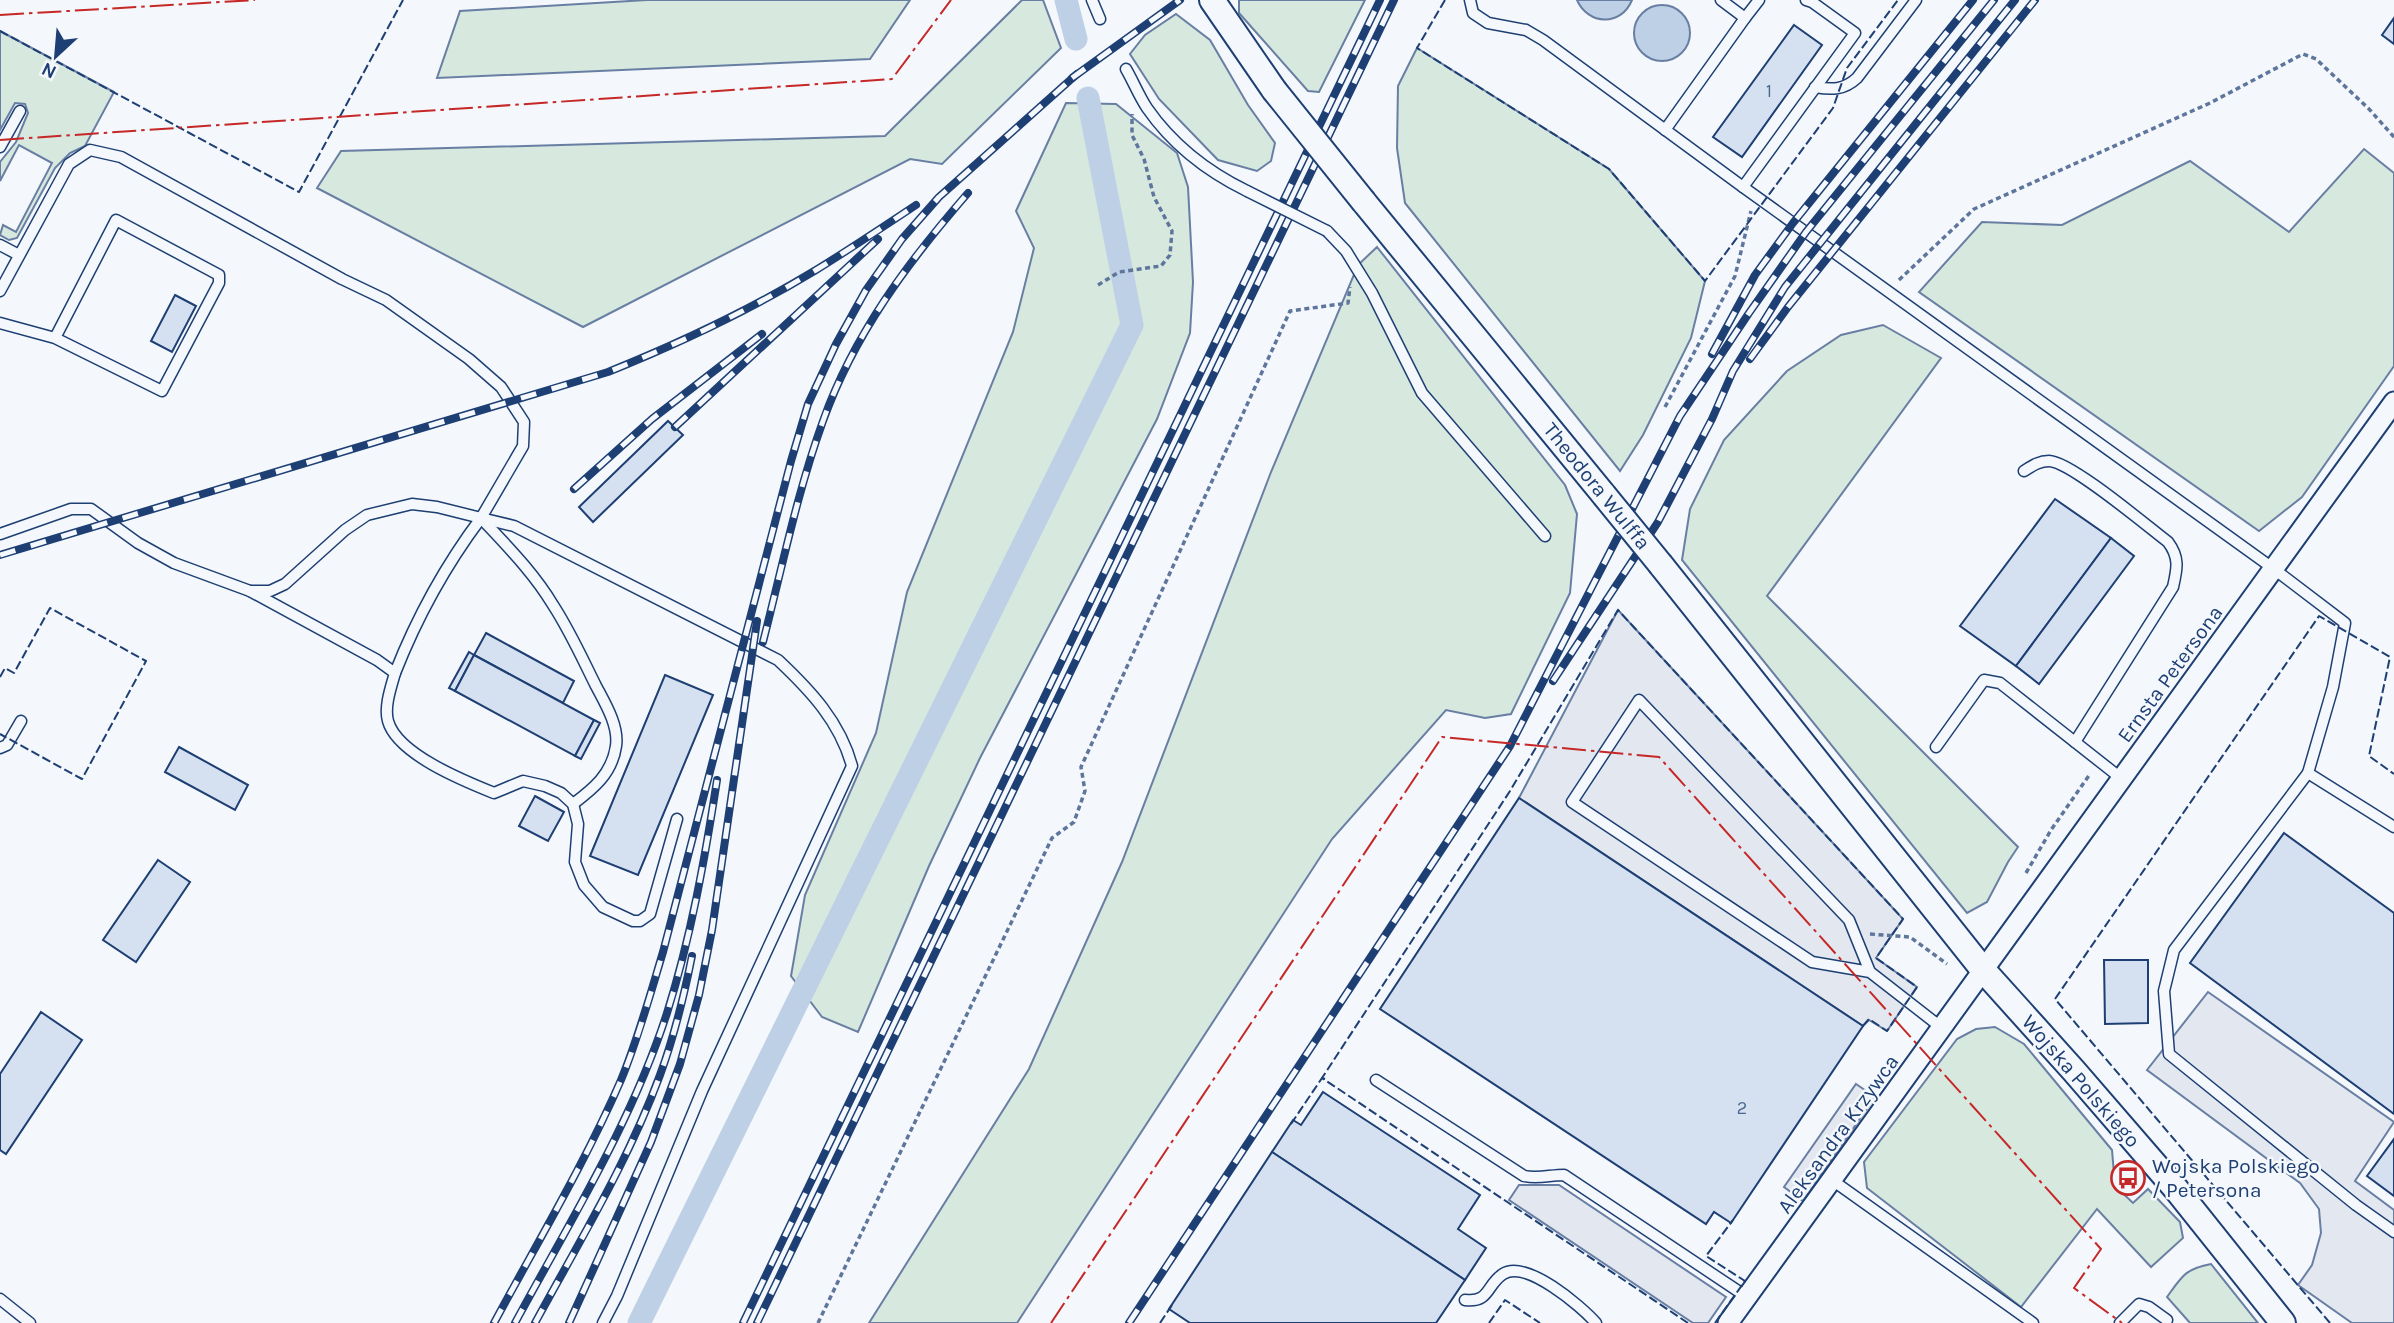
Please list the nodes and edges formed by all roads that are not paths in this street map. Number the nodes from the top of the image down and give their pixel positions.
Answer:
1 (1092, 0) edge
2 (1470, 0) edge
3 (1721, 0) edge
4 (1759, 0) edge
5 (1806, 0) edge
6 (1916, 0) edge
7 (1214, 4) edge
8 (1745, 18) junction
9 (1100, 19) dead end
10 (1126, 69) dead end
11 (1815, 88) junction
12 (20, 111) dead end
13 (1665, 130) junction
14 (0, 147) edge
15 (1743, 187) junction
16 (0, 245) edge
17 (19, 255) junction
18 (0, 291) edge
19 (0, 323) edge
20 (55, 338) junction
21 (2394, 402) edge
22 (2024, 471) dead end
23 (481, 518) junction
24 (0, 534) edge
25 (1545, 536) dead end
26 (2274, 569) junction
27 (250, 591) junction
28 (394, 673) junction
29 (21, 721) dead end
30 (2075, 742) junction
31 (1936, 747) dead end
32 (0, 748) edge
33 (2308, 773) junction
34 (2123, 779) junction
35 (573, 804) junction
36 (677, 819) dead end
37 (2394, 827) edge
38 (1984, 971) junction
39 (1870, 972) junction
40 (1942, 1028) junction
41 (1376, 1080) dead end
42 (1832, 1180) junction
43 (2394, 1232) edge
44 (1747, 1297) junction
45 (0, 1299) edge
46 (1465, 1300) dead end
47 (2167, 1320) dead end
48 (30, 1323) edge
49 (603, 1323) edge
50 (1596, 1323) edge
51 (1728, 1323) edge
52 (2033, 1323) edge
53 (2120, 1323) edge
54 (2283, 1323) edge

1 - 9 lane
2 - 13 lane
3 - 8 lane
4 - 8 lane
5 - 11 lane
6 - 11 lane
7 - 38 street, Theodora Wulffa, bridge
8 - 13 lane
10 - 25 lane, bridge
11 - 15 lane
12 - 14 lane
13 - 15 lane
15 - 26 lane
16 - 17 lane
17 - 18 lane
17 - 23 lane
19 - 20 lane
20 - 20 lane
21 - 26 street, Ernsta Petersona
22 - 30 lane
23 - 27 lane
23 - 28 lane
23 - 35 lane
23 - 49 lane
24 - 27 lane
26 - 33 lane
26 - 34 street, Ernsta Petersona
27 - 28 lane
28 - 35 lane
29 - 32 lane
30 - 31 lane
30 - 34 lane
33 - 37 lane
33 - 43 lane
34 - 38 street, Ernsta Petersona
35 - 36 lane
38 - 40 street, Aleksandra Krzywca
38 - 54 street, Wojska Polskiego
39 - 39 lane
39 - 40 lane
40 - 42 street, Aleksandra Krzywca
41 - 44 lane
42 - 44 street, Aleksandra Krzywca
42 - 52 lane
44 - 51 street, Aleksandra Krzywca
45 - 48 lane
46 - 50 lane
47 - 53 lane

